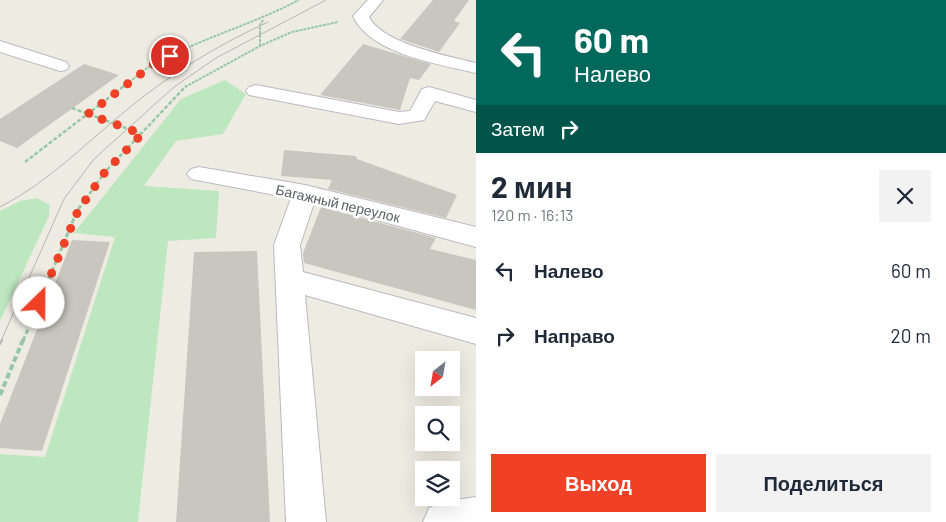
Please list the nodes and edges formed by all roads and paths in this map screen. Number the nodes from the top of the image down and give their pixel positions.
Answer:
1 (299, 0) edge
2 (376, 0) edge
3 (361, 16) junction
4 (263, 19) junction
5 (0, 46) edge
6 (260, 46) junction
7 (60, 66) dead end
8 (476, 68) edge
9 (256, 91) dead end
10 (476, 106) edge
11 (72, 108) dead end
12 (88, 114) junction
13 (142, 134) junction
14 (25, 162) dead end
15 (199, 174) dead end
16 (305, 193) junction
17 (476, 237) edge
18 (290, 279) junction
19 (476, 331) edge
20 (0, 396) edge
21 (476, 517) edge
22 (306, 522) edge
23 (444, 522) edge

1 - 4 path
2 - 3 lane
3 - 6 path
3 - 8 lane
4 - 6 path
4 - 12 path
5 - 7 lane
6 - 13 path
9 - 10 lane
11 - 12 path
12 - 13 path
12 - 14 path
13 - 20 path
15 - 16 lane, Багажный переулок
16 - 17 lane, Багажный переулок
16 - 18 lane
18 - 19 lane
18 - 22 lane
21 - 23 lane

